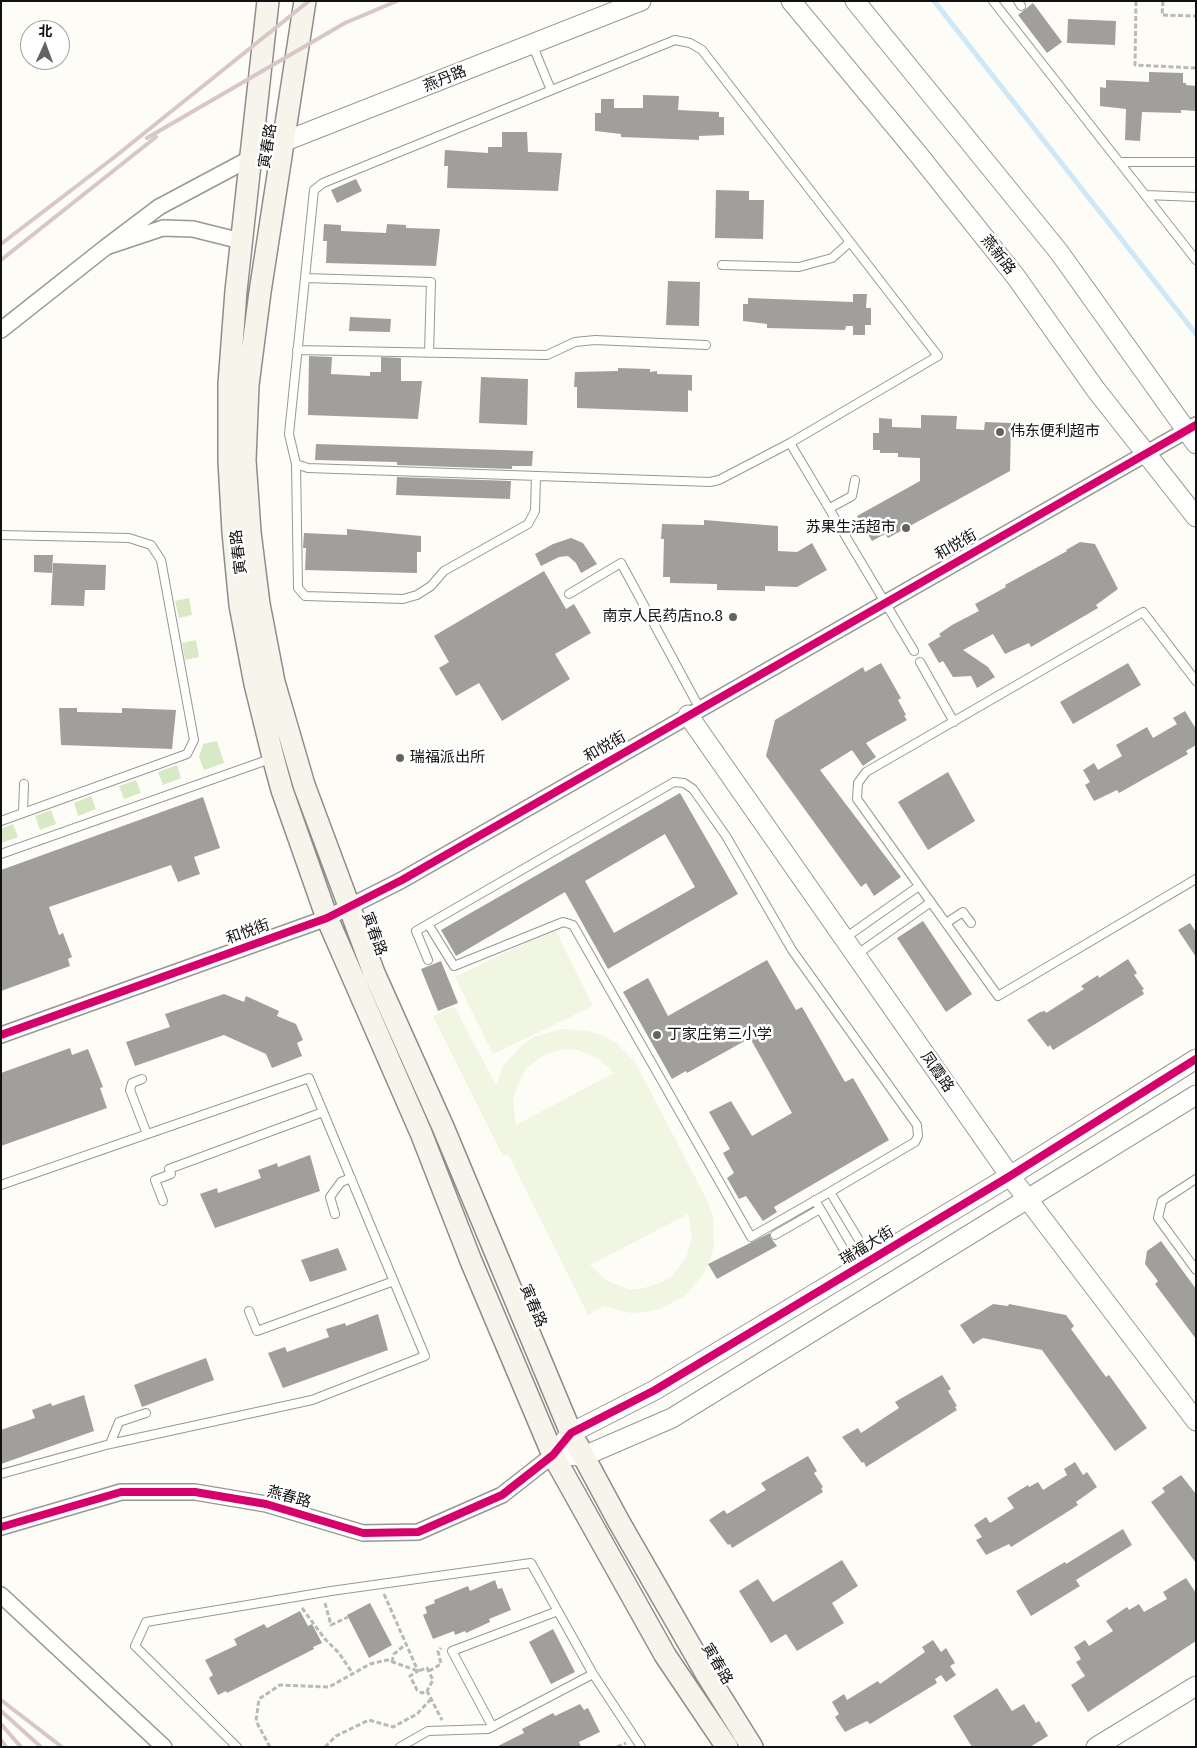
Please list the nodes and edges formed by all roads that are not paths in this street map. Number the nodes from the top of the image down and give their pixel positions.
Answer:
1 (268, 1) edge
2 (305, 1) edge
3 (641, 1) edge
4 (791, 1) edge
5 (855, 1) edge
6 (993, 1) edge
7 (532, 44) junction
8 (551, 90) junction
9 (283, 142) junction
10 (249, 159) junction
11 (1119, 162) junction
12 (1196, 162) edge
13 (1146, 195) junction
14 (1196, 197) edge
15 (242, 241) junction
16 (850, 242) junction
17 (106, 247) junction
18 (1196, 260) edge
19 (722, 264) dead end
20 (305, 278) junction
21 (1, 330) edge
22 (706, 345) dead end
23 (298, 350) junction
24 (429, 353) junction
25 (1192, 433) edge
26 (790, 443) junction
27 (1145, 453) junction
28 (296, 464) junction
29 (536, 476) junction
30 (855, 480) dead end
31 (830, 508) junction
32 (1196, 517) edge
33 (1, 535) edge
34 (569, 594) dead end
35 (886, 602) junction
36 (914, 651) dead end
37 (920, 662) dead end
38 (1196, 681) edge
39 (694, 712) junction
40 (954, 722) junction
41 (273, 757) junction
42 (24, 784) dead end
43 (23, 813) junction
44 (1, 821) edge
45 (1, 854) edge
46 (1196, 879) edge
47 (919, 886) junction
48 (931, 902) junction
49 (349, 906) junction
50 (327, 918) junction
51 (428, 924) junction
52 (946, 924) junction
53 (971, 924) dead end
54 (844, 939) junction
55 (856, 955) junction
56 (428, 960) dead end
57 (1, 1035) edge
58 (1196, 1058) edge
59 (142, 1079) dead end
60 (1196, 1095) edge
61 (323, 1112) junction
62 (147, 1134) junction
63 (1010, 1176) junction
64 (351, 1178) junction
65 (1196, 1179) edge
66 (1, 1185) edge
67 (830, 1192) junction
68 (1028, 1199) junction
69 (815, 1200) junction
70 (163, 1201) dead end
71 (820, 1209) junction
72 (335, 1214) dead end
73 (774, 1235) dead end
74 (863, 1265) junction
75 (1196, 1270) edge
76 (394, 1281) junction
77 (249, 1311) dead end
78 (146, 1413) dead end
79 (1196, 1421) edge
80 (571, 1433) junction
81 (110, 1444) junction
82 (553, 1455) junction
83 (584, 1456) junction
84 (1, 1474) edge
85 (1, 1527) edge
86 (1, 1595) edge
87 (558, 1611) junction
88 (593, 1674) junction
89 (1196, 1686) edge
90 (492, 1726) junction
91 (164, 1747) edge
92 (237, 1747) edge
93 (400, 1747) edge
94 (641, 1747) edge
95 (727, 1747) edge
96 (752, 1747) edge
97 (1096, 1747) edge

1 - 10 main road, 寅春路
2 - 9 main road, 寅春路
3 - 7 street, 燕丹路
4 - 27 street, 燕新路
5 - 25 street
6 - 11 lane
7 - 8 lane
7 - 9 street, 燕丹路
8 - 16 lane
8 - 20 lane
9 - 10 street, 燕丹路
9 - 49 main road, 寅春路
10 - 15 main road, 寅春路
10 - 17 street
11 - 12 lane
11 - 13 lane
13 - 14 lane
13 - 18 lane
15 - 17 street
15 - 41 main road, 寅春路
16 - 19 lane
16 - 26 lane
17 - 21 street
20 - 23 lane
20 - 24 lane
22 - 24 lane
23 - 24 lane
23 - 28 lane
25 - 27 street, 和悦街
26 - 29 lane
26 - 31 lane
27 - 32 street, 燕新路
27 - 35 street, 和悦街
28 - 29 lane
28 - 29 lane
30 - 31 lane
31 - 35 lane
33 - 43 lane
34 - 39 lane
35 - 36 lane
35 - 39 street, 和悦街
37 - 40 lane
38 - 40 lane
39 - 49 street, 和悦街
39 - 54 street, 凤霞路
40 - 47 lane
41 - 45 lane
41 - 50 main road, 寅春路
42 - 43 lane
43 - 44 lane
46 - 52 lane
47 - 48 lane
47 - 54 lane
48 - 52 lane
48 - 55 lane
49 - 50 street, 和悦街
49 - 80 main road, 寅春路
50 - 57 street, 和悦街
50 - 82 main road, 寅春路
51 - 56 lane
51 - 67 lane
51 - 69 lane
52 - 53 lane
54 - 55 street, 凤霞路
55 - 63 street, 凤霞路
58 - 63 street, 瑞福大街
59 - 62 lane
60 - 68 street
61 - 62 lane
61 - 64 lane
61 - 70 lane
62 - 66 lane
63 - 68 street, 凤霞路
63 - 74 street, 瑞福大街
64 - 72 lane
64 - 76 lane
65 - 75 lane
67 - 69 lane
67 - 74 lane
68 - 79 street, 凤霞路
68 - 83 street
69 - 71 lane
71 - 73 lane
71 - 74 lane
74 - 80 street, 瑞福大街
76 - 77 lane
76 - 81 lane
78 - 81 lane
80 - 82 street, 瑞福大街
80 - 83 main road, 寅春路
81 - 84 lane
82 - 83 street
82 - 85 street, 燕春路
82 - 95 main road, 寅春路
83 - 96 main road, 寅春路
86 - 91 street
87 - 88 lane
87 - 90 lane
87 - 92 lane
88 - 90 lane
88 - 94 lane
89 - 97 street
90 - 93 lane

